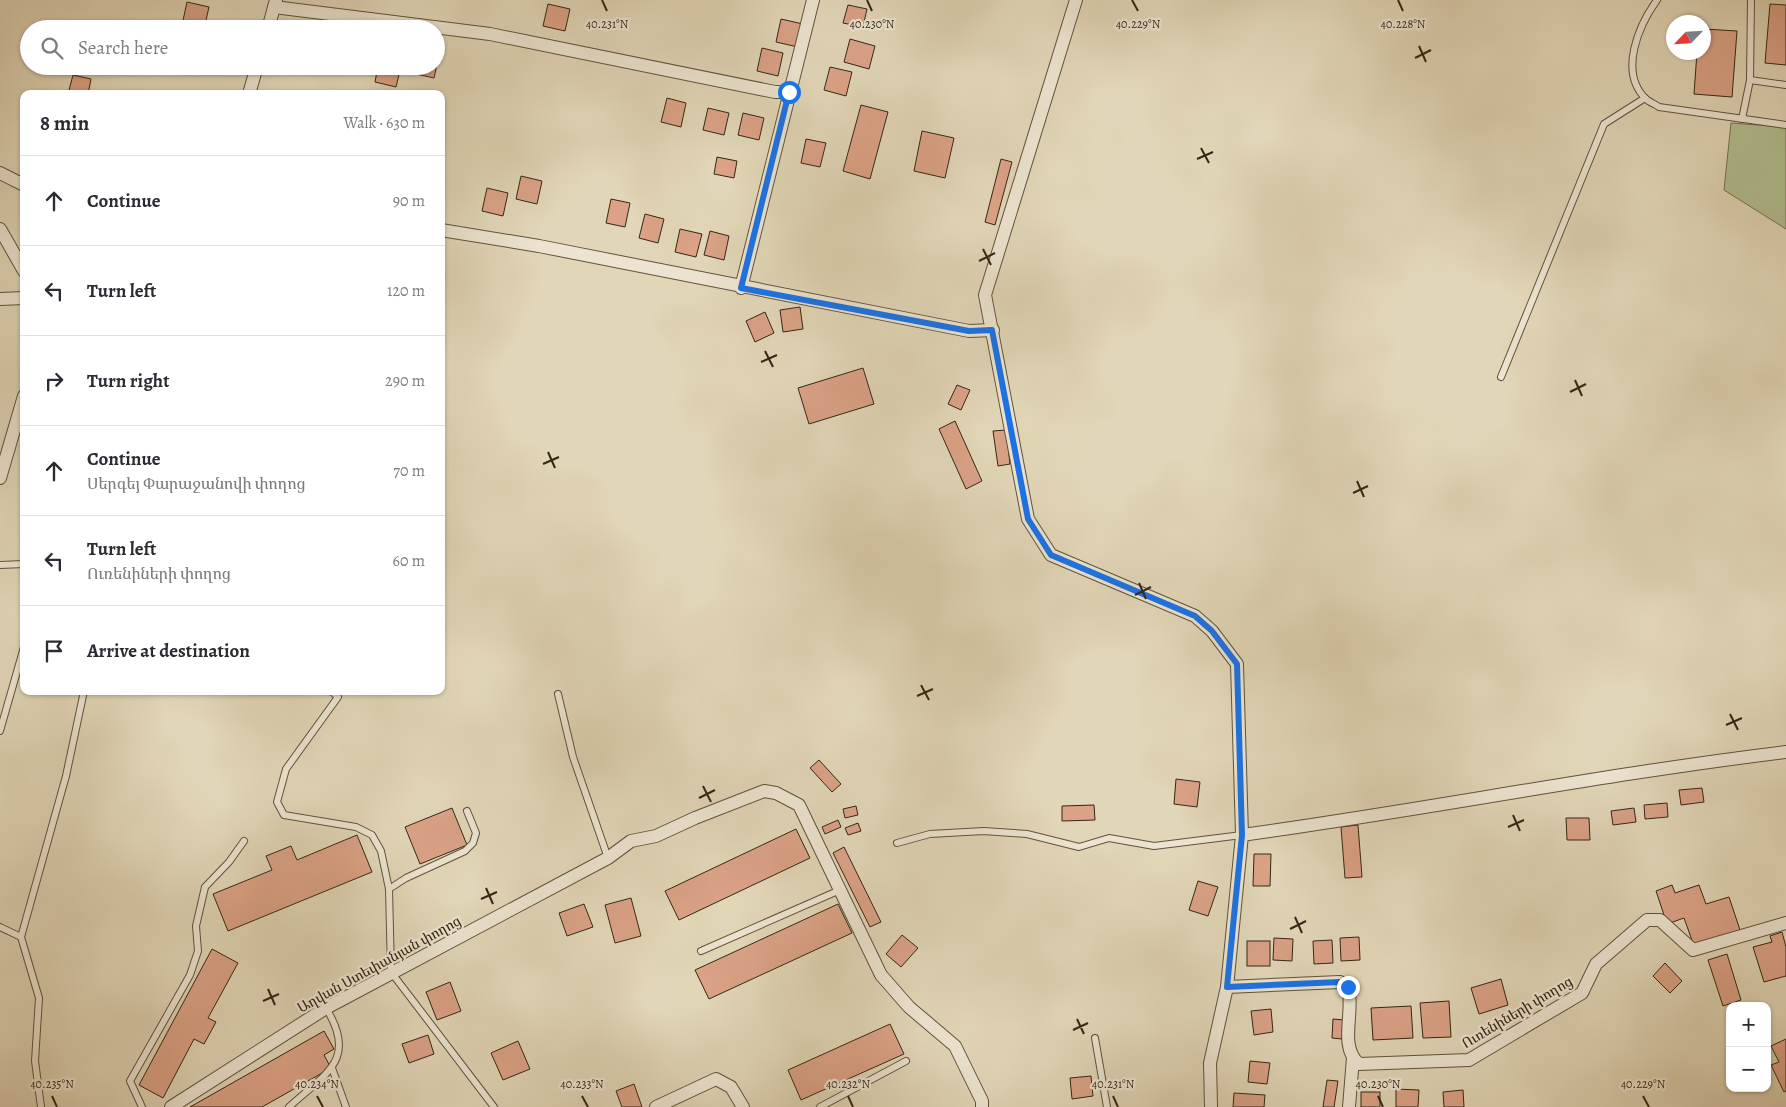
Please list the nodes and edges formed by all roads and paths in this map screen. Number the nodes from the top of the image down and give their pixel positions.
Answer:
1 (813, 0) edge
2 (1076, 0) edge
3 (1656, 0) edge
4 (1751, 0) edge
5 (275, 3) edge
6 (270, 20) edge
7 (393, 20) edge
8 (445, 28) edge
9 (255, 75) edge
10 (1750, 80) junction
11 (1786, 85) edge
12 (251, 90) edge
13 (789, 92) junction
14 (1645, 98) junction
15 (1742, 119) junction
16 (1786, 125) edge
17 (0, 173) edge
18 (20, 182) edge
19 (0, 229) edge
20 (445, 231) edge
21 (20, 264) edge
22 (741, 288) junction
23 (20, 298) edge
24 (0, 299) edge
25 (992, 330) junction
26 (1501, 377) dead end
27 (20, 410) edge
28 (0, 478) edge
29 (20, 564) edge
30 (0, 565) edge
31 (20, 661) edge
32 (558, 694) dead end
33 (83, 695) edge
34 (336, 695) edge
35 (0, 730) edge
36 (1786, 752) edge
37 (467, 811) dead end
38 (1242, 835) junction
39 (244, 841) dead end
40 (897, 843) dead end
41 (608, 858) junction
42 (389, 888) junction
43 (840, 890) junction
44 (1786, 923) edge
45 (0, 927) edge
46 (21, 937) junction
47 (701, 951) dead end
48 (391, 972) junction
49 (1227, 987) junction
50 (326, 1008) junction
51 (1095, 1038) dead end
52 (1352, 1058) junction
53 (906, 1061) dead end
54 (332, 1068) junction
55 (41, 1107) edge
56 (142, 1107) edge
57 (171, 1107) edge
58 (289, 1107) edge
59 (346, 1107) edge
60 (494, 1107) edge
61 (656, 1107) edge
62 (743, 1107) edge
63 (820, 1107) edge
64 (982, 1107) edge
65 (1107, 1107) edge
66 (1212, 1107) edge
67 (1349, 1107) edge

1 - 13 street
2 - 25 street
3 - 14 lane
4 - 10 lane
5 - 6 street
5 - 7 street
8 - 13 street
9 - 12 street
10 - 11 lane
10 - 15 lane
13 - 22 street
14 - 15 lane
14 - 26 lane
15 - 16 lane
17 - 18 street
19 - 21 street
20 - 22 street
22 - 25 street
23 - 24 street
25 - 38 street
27 - 28 street
29 - 30 lane
31 - 35 lane
32 - 41 lane
33 - 46 lane
34 - 42 lane
36 - 38 street
37 - 42 lane
38 - 40 lane
38 - 49 street
39 - 56 lane
41 - 43 street, Աղվան Ստեփանյան փողոց
41 - 48 street, Աղվան Ստեփանյան փողոց
42 - 48 lane
43 - 47 lane
43 - 64 street, Աղվան Ստեփանյան փողոց
44 - 52 street, Ուռենիների փողոց
45 - 46 lane
46 - 55 lane
48 - 50 street, Աղվան Ստեփանյան փողոց
48 - 60 lane
49 - 52 street
49 - 66 street
50 - 54 lane
50 - 57 street, Աղվան Ստեփանյան փողոց
51 - 65 lane
52 - 67 street
53 - 63 lane
54 - 58 lane
54 - 59 lane
61 - 62 street

